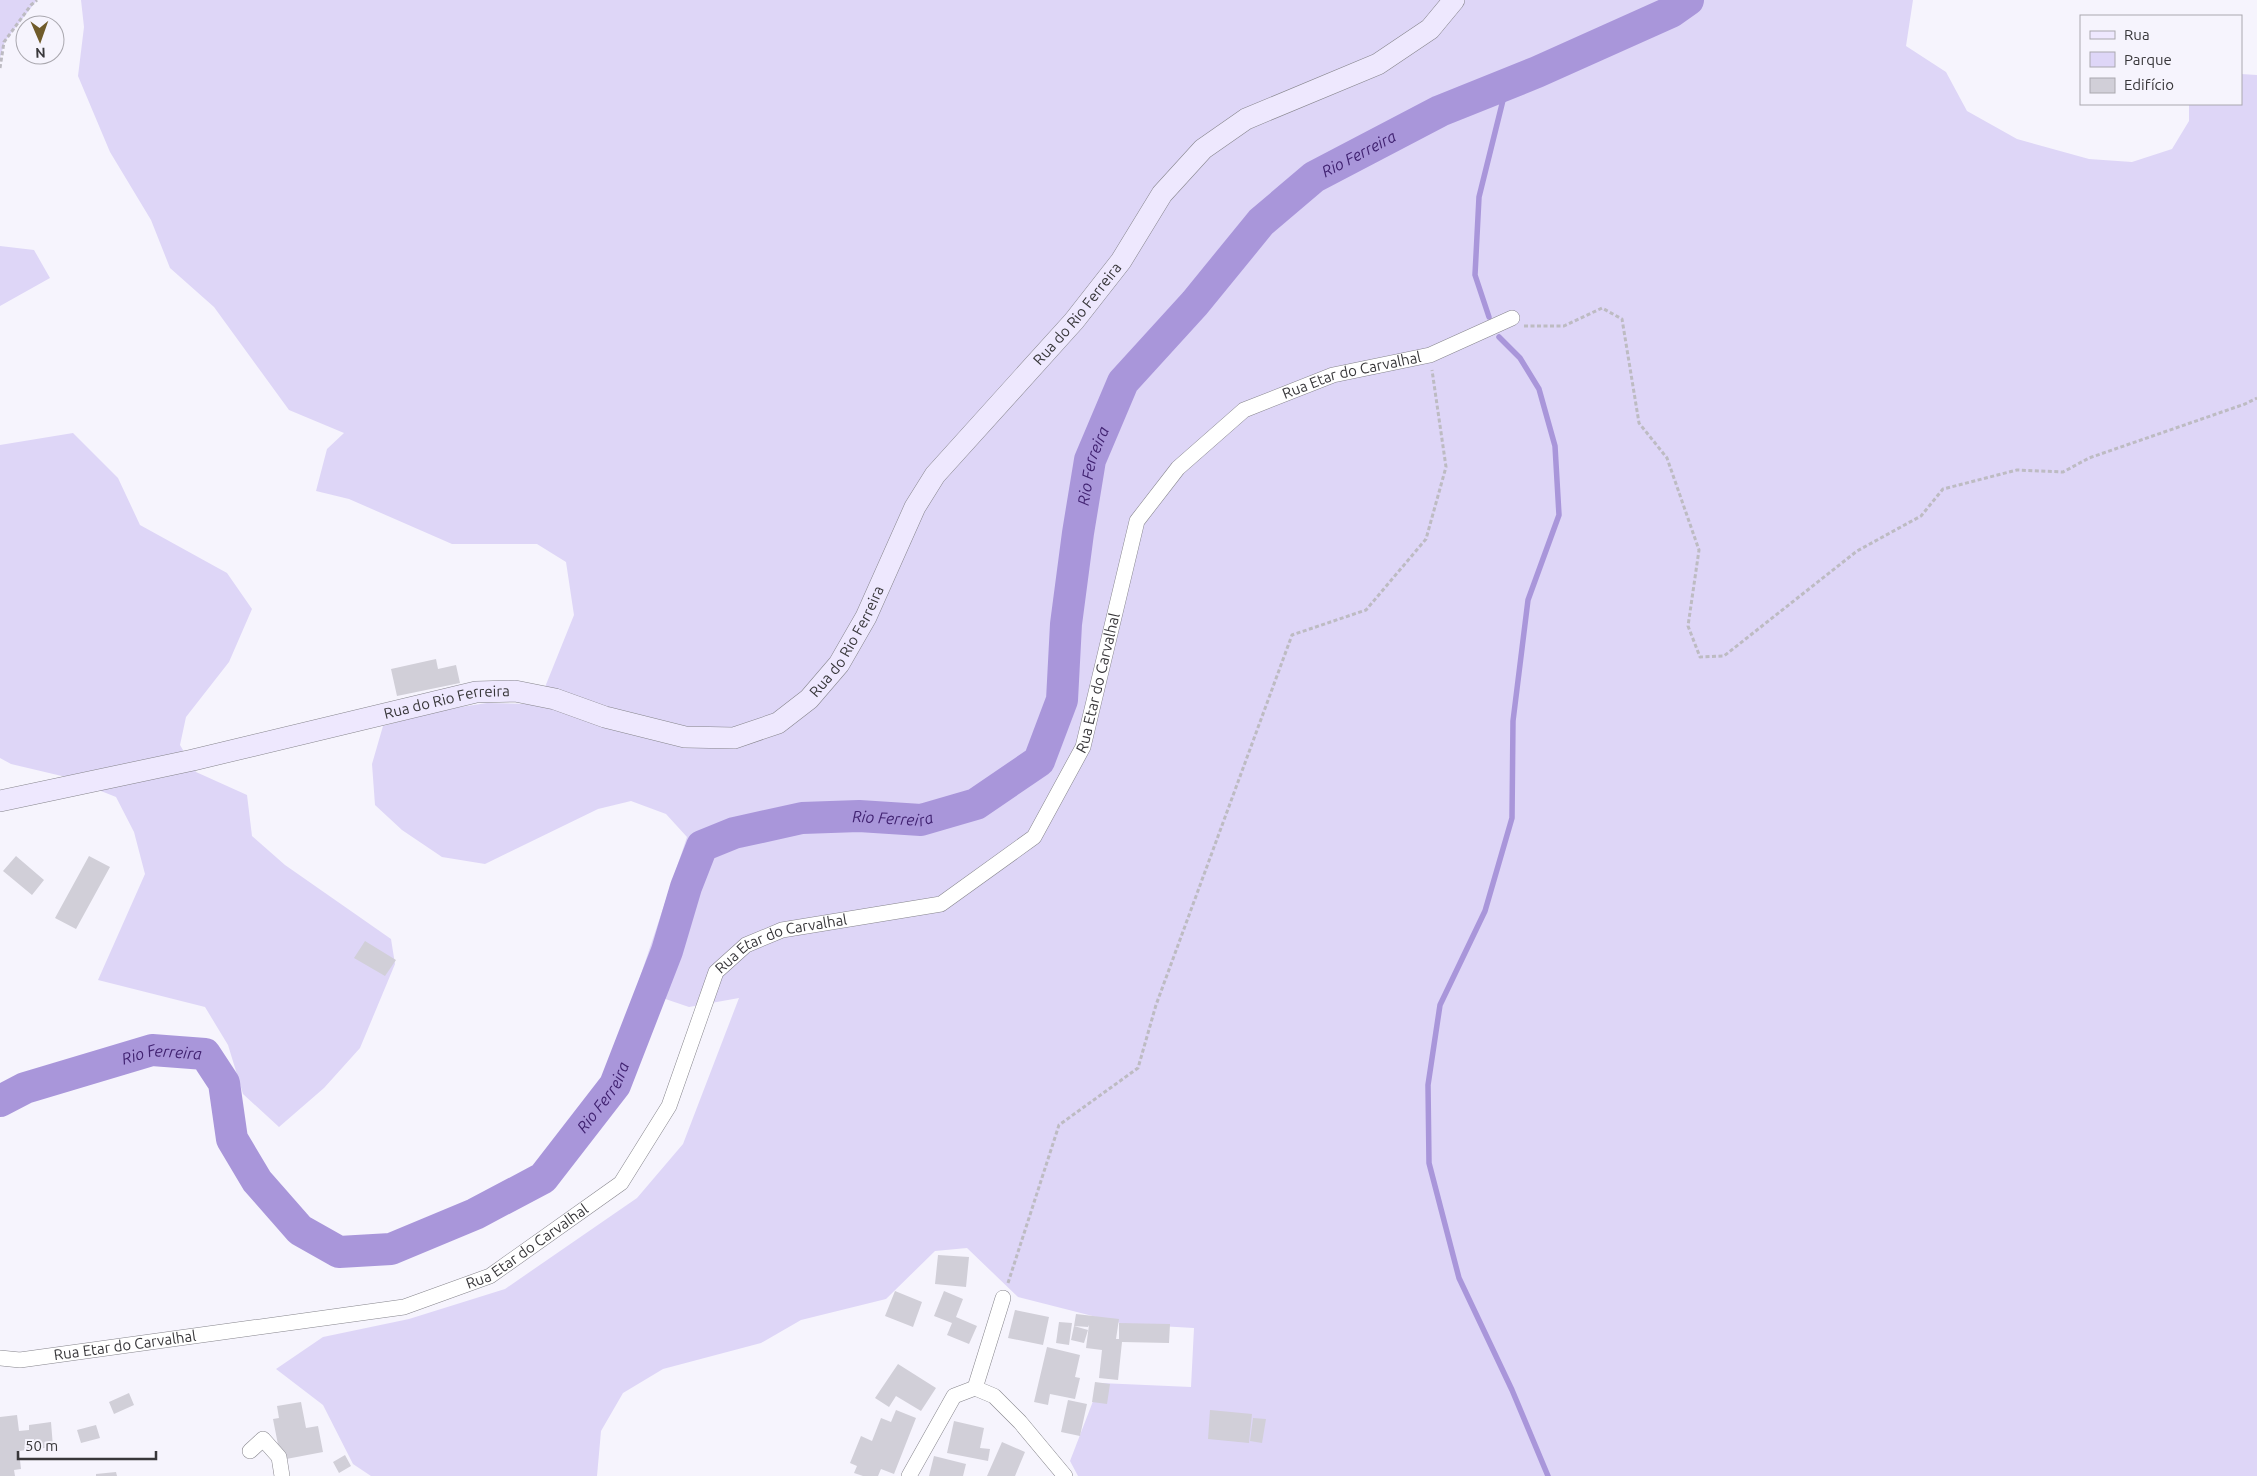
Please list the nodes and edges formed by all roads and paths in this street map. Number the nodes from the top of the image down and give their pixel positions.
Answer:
1 (37, 0) edge
2 (1454, 0) edge
3 (0, 68) edge
4 (1512, 318) joint
5 (1430, 355) junction
6 (2257, 398) edge
7 (0, 801) edge
8 (1003, 1298) joint
9 (0, 1358) edge
10 (975, 1388) junction
11 (250, 1450) dead end
12 (282, 1476) edge
13 (909, 1476) edge
14 (1065, 1476) edge

1 - 3 path
2 - 7 street, Rua do Rio Ferreira
4 - 5 street, Rua Etar do Carvalhal
4 - 6 path
5 - 8 path
5 - 9 street, Rua Etar do Carvalhal
8 - 10 street
10 - 13 street
10 - 14 street
11 - 12 street

